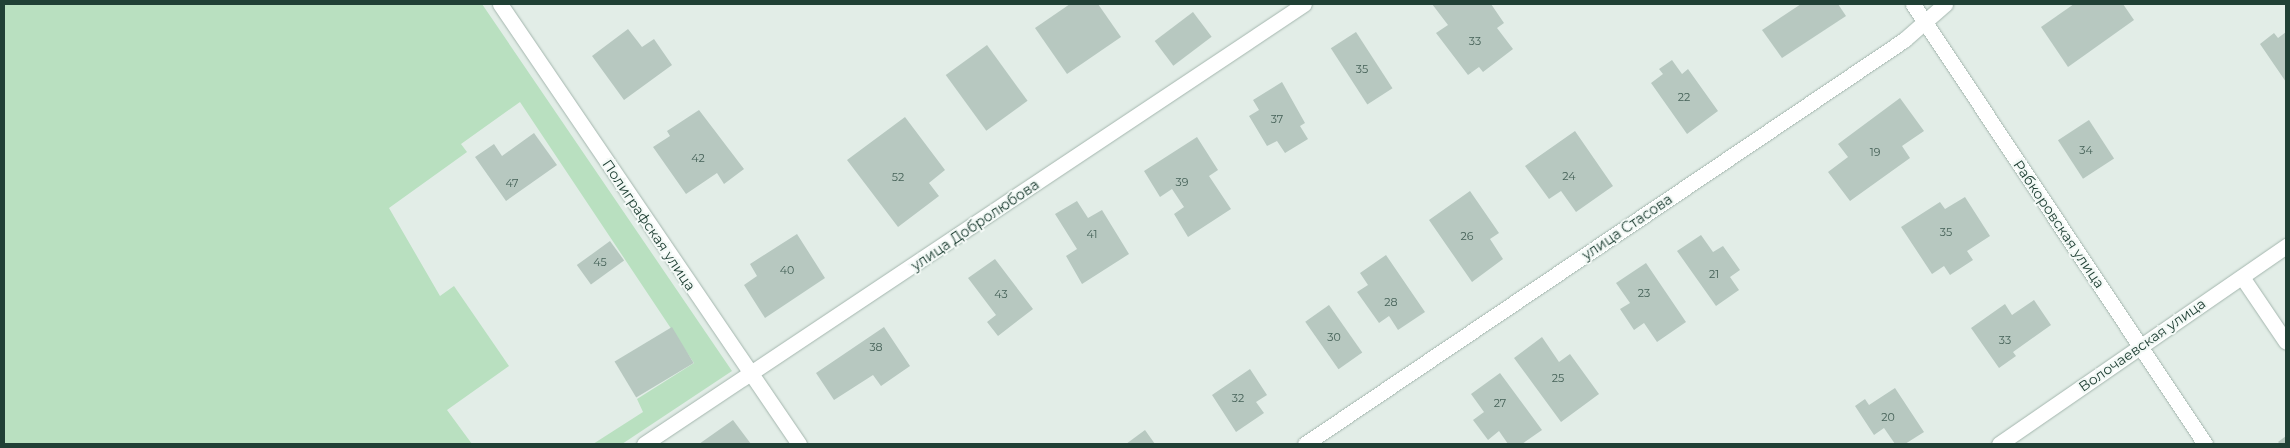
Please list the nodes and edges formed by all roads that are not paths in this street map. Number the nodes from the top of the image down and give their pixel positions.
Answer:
1 (500, 4) edge
2 (1304, 4) edge
3 (1913, 4) edge
4 (1945, 4) edge
5 (1925, 22) junction
6 (2286, 246) edge
7 (2242, 276) junction
8 (2286, 342) edge
9 (2140, 346) junction
10 (749, 375) junction
11 (2004, 443) edge
12 (644, 444) edge
13 (799, 444) edge
14 (1306, 444) edge
15 (2205, 444) edge

1 - 10 street, Полиграфская улица
2 - 10 street, улица Добролюбова
3 - 5 street, Рабкоровская улица
4 - 5 street, улица Стасова
5 - 9 street, Рабкоровская улица
5 - 14 street, улица Стасова
6 - 7 street, Волочаевская улица
7 - 8 street
7 - 9 street, Волочаевская улица
9 - 11 street, Волочаевская улица
9 - 15 street, Рабкоровская улица
10 - 12 street, улица Добролюбова
10 - 13 street, Полиграфская улица

